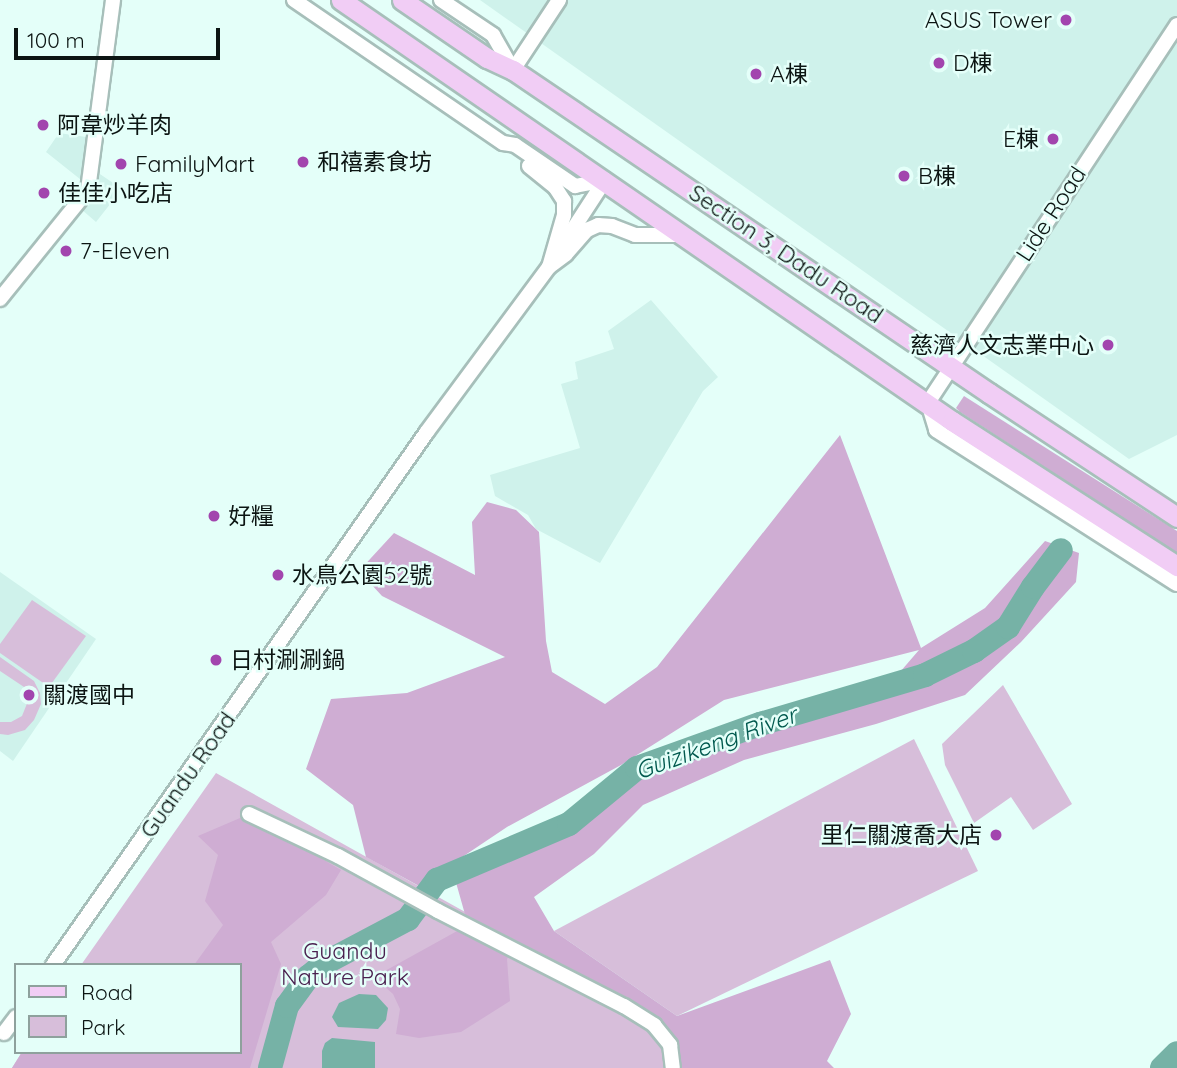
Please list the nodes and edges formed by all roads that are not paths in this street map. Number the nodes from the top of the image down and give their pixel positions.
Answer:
1 (113, 0) edge
2 (294, 0) edge
3 (341, 0) edge
4 (402, 0) edge
5 (441, 0) edge
6 (559, 0) edge
7 (1177, 26) edge
8 (513, 70) junction
9 (503, 143) junction
10 (605, 180) junction
11 (679, 235) junction
12 (556, 245) junction
13 (549, 267) junction
14 (0, 299) edge
15 (952, 366) junction
16 (928, 403) junction
17 (1173, 509) edge
18 (1119, 538) junction
19 (1177, 566) edge
20 (1177, 584) edge
21 (249, 814) dead end
22 (54, 963) edge
23 (14, 1020) edge
24 (4, 1033) dead end
25 (673, 1068) edge

1 - 14 street
2 - 9 street
3 - 10 main road, Section 3, Dadu Road
4 - 8 main road, Section 3, Dadu Road
5 - 8 street, Section 3, Dadu Road
6 - 8 street
7 - 15 street, Lide Road
8 - 15 main road, Section 3, Dadu Road
9 - 10 street
9 - 12 street
10 - 11 main road, Section 3, Dadu Road
10 - 12 street
11 - 13 street
11 - 16 main road, Section 3, Dadu Road
12 - 13 street
13 - 22 street, Guandu Road
15 - 16 street, Lide Road
15 - 17 main road, Section 3, Dadu Road
16 - 18 main road, Section 3, Dadu Road
18 - 19 main road, Section 3, Dadu Road
18 - 20 street
21 - 25 street
23 - 24 street

